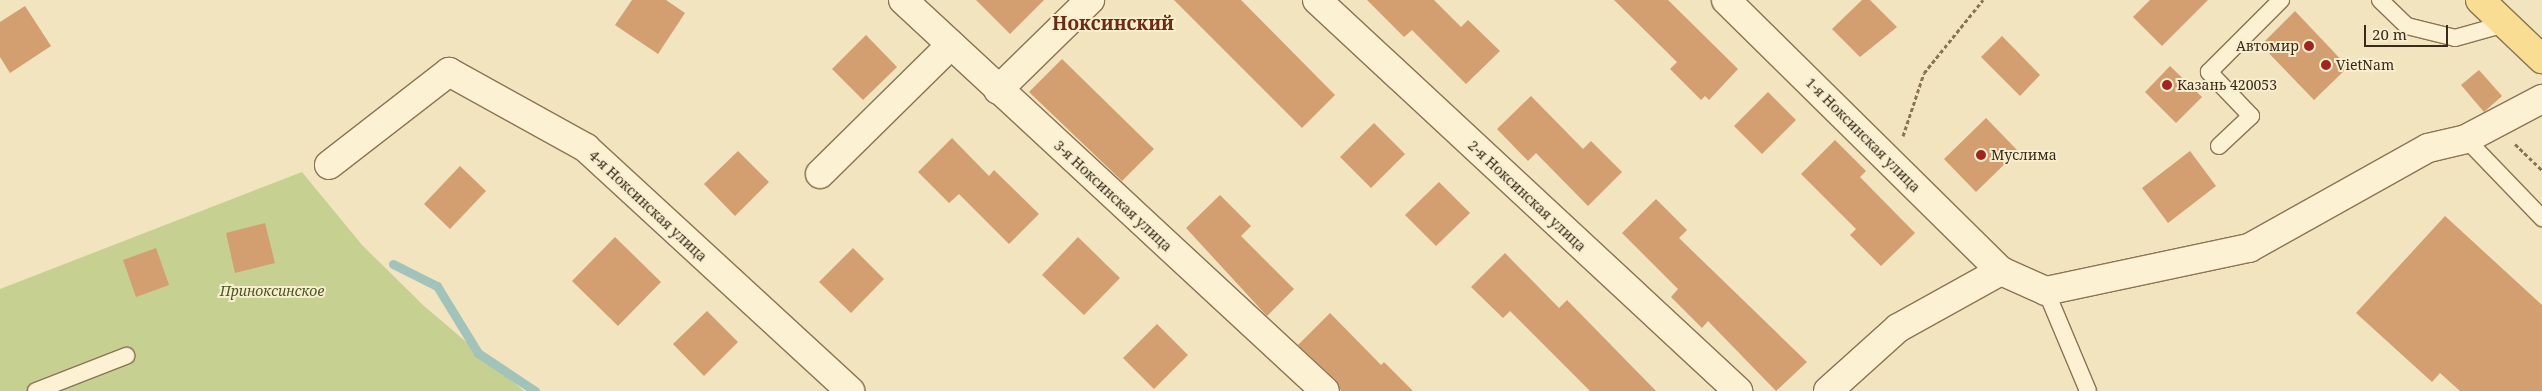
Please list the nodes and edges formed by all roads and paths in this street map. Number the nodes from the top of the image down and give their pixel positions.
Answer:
1 (903, 0) edge
2 (1090, 0) edge
3 (1316, 0) edge
4 (1726, 0) edge
5 (1983, 0) edge
6 (2281, 0) edge
7 (2380, 0) edge
8 (2480, 0) edge
9 (2506, 24) junction
10 (951, 45) junction
11 (2542, 59) edge
12 (998, 90) junction
13 (2542, 99) edge
14 (2494, 124) junction
15 (2466, 138) junction
16 (2219, 146) dead end
17 (1893, 164) junction
18 (329, 165) dead end
19 (2542, 170) edge
20 (820, 174) dead end
21 (2542, 218) edge
22 (2001, 271) junction
23 (2046, 291) junction
24 (126, 356) dead end
25 (36, 391) edge
26 (850, 391) edge
27 (1325, 391) edge
28 (1738, 391) edge
29 (1828, 391) edge
30 (2088, 391) edge

1 - 10 street, 3-я Ноксинская улица
2 - 12 street
3 - 28 street, 2-я Ноксинская улица
4 - 17 street, 1-я Ноксинская улица
5 - 17 path
6 - 16 lane
7 - 9 lane
8 - 9 main road
9 - 11 main road
10 - 12 street, 3-я Ноксинская улица
10 - 20 street
12 - 27 street, 3-я Ноксинская улица
13 - 14 street
14 - 15 street
14 - 19 path
15 - 21 lane
15 - 23 street
17 - 22 street, 1-я Ноксинская улица
18 - 26 street, 4-я Ноксинская улица
22 - 23 street
22 - 29 street
23 - 30 lane
24 - 25 lane

